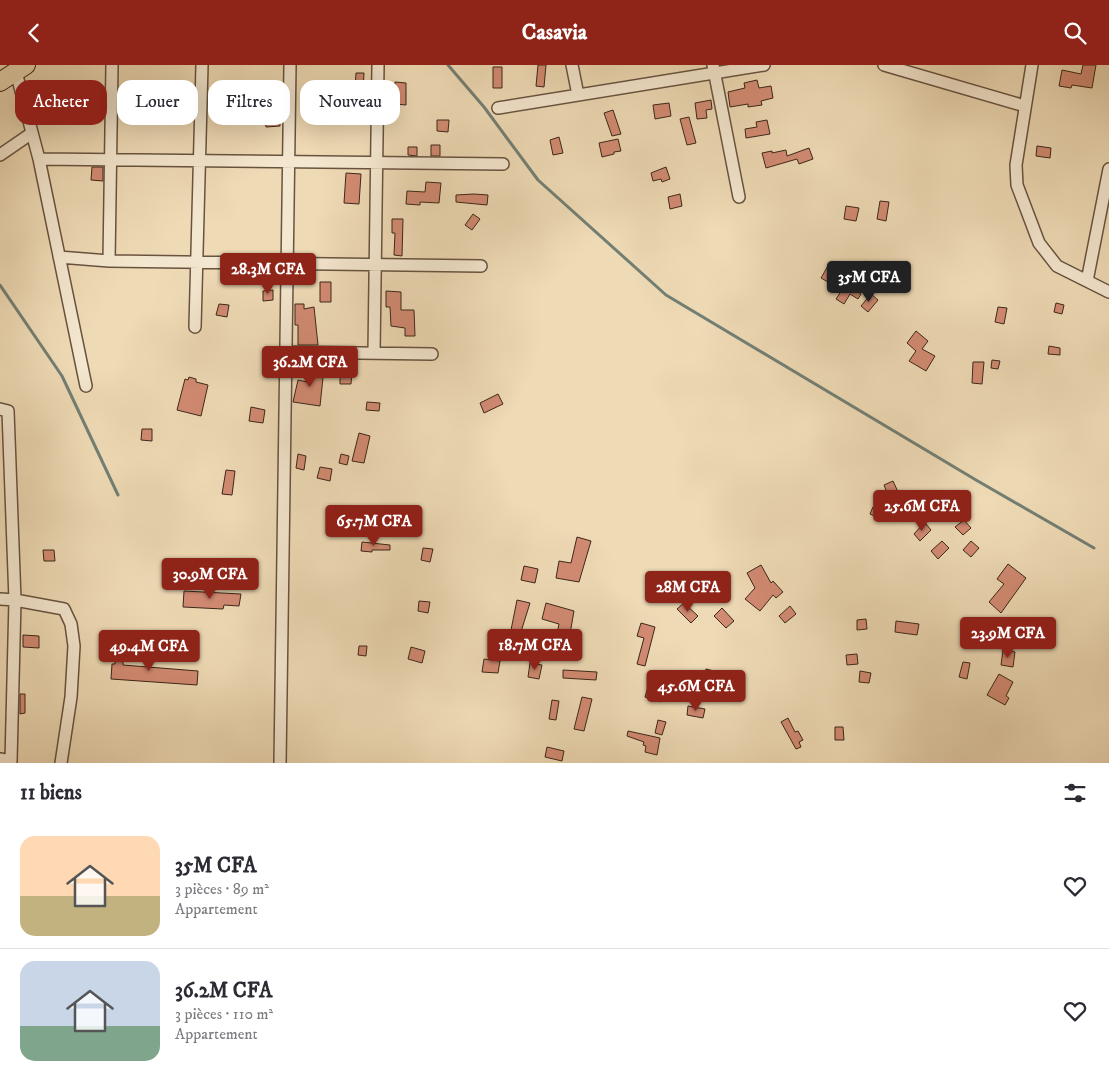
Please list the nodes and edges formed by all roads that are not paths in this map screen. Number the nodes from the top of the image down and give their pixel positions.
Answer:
1 (112, 65) edge
2 (202, 65) edge
3 (290, 65) edge
4 (378, 65) edge
5 (572, 65) edge
6 (764, 65) edge
7 (884, 65) edge
8 (1032, 65) edge
9 (21, 69) edge
10 (714, 69) edge
11 (0, 82) edge
12 (578, 95) junction
13 (1025, 106) junction
14 (498, 108) dead end
15 (32, 133) junction
16 (0, 155) edge
17 (39, 159) junction
18 (110, 160) junction
19 (199, 161) junction
20 (289, 162) junction
21 (376, 163) junction
22 (503, 164) dead end
23 (1109, 169) edge
24 (739, 197) dead end
25 (59, 257) junction
26 (109, 261) junction
27 (196, 262) junction
28 (288, 263) junction
29 (375, 264) junction
30 (481, 265) dead end
31 (1087, 281) junction
32 (1109, 292) edge
33 (195, 327) dead end
34 (286, 352) junction
35 (374, 353) junction
36 (432, 354) dead end
37 (86, 386) dead end
38 (0, 409) edge
39 (0, 599) edge
40 (15, 600) junction
41 (0, 759) edge
42 (61, 763) edge
43 (280, 763) edge

1 - 18 street
2 - 19 street
3 - 20 street
4 - 21 street
5 - 12 street
6 - 10 street
7 - 13 street
8 - 13 street
9 - 11 main road
9 - 15 street
10 - 12 street
10 - 24 street
12 - 14 street
13 - 31 street
15 - 16 street
15 - 17 street
17 - 18 street
17 - 25 street
18 - 19 street
18 - 26 street
19 - 20 street
19 - 27 street
20 - 21 street
20 - 28 street
21 - 22 street
21 - 29 street
23 - 31 street
25 - 26 street
25 - 37 street
26 - 27 street
27 - 28 street
27 - 33 street
28 - 29 street
28 - 34 street
29 - 30 street
29 - 35 street
31 - 32 street
34 - 35 street
34 - 43 street
35 - 36 street
38 - 40 street
39 - 40 street
40 - 41 street
40 - 42 street

